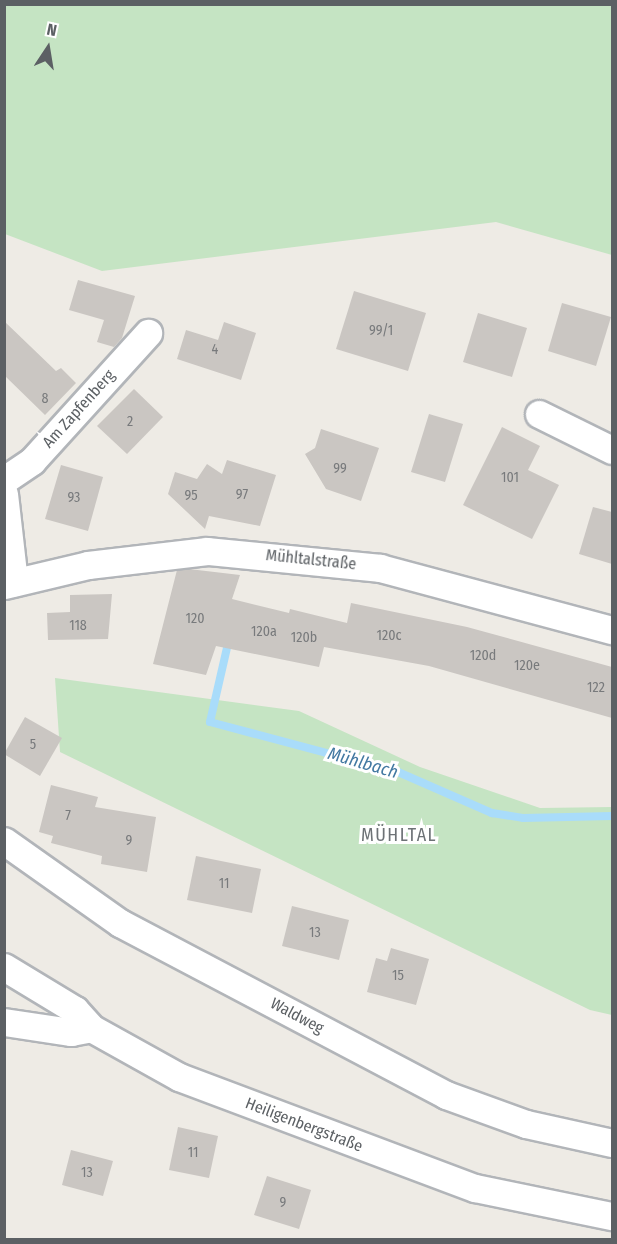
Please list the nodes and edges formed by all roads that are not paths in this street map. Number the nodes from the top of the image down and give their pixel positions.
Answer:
1 (148, 333) dead end
2 (539, 414) dead end
3 (612, 450) edge
4 (4, 480) edge
5 (4, 494) edge
6 (9, 584) edge
7 (612, 630) edge
8 (4, 841) edge
9 (4, 967) edge
10 (4, 1022) edge
11 (91, 1028) junction
12 (612, 1143) edge
13 (612, 1216) edge

1 - 4 street, Am Zapfenberg
2 - 3 street
5 - 6 street
6 - 7 street, Mühltalstraße
8 - 12 street, Waldweg
9 - 11 street, Heiligenbergstraße
10 - 11 street
11 - 13 street, Heiligenbergstraße

